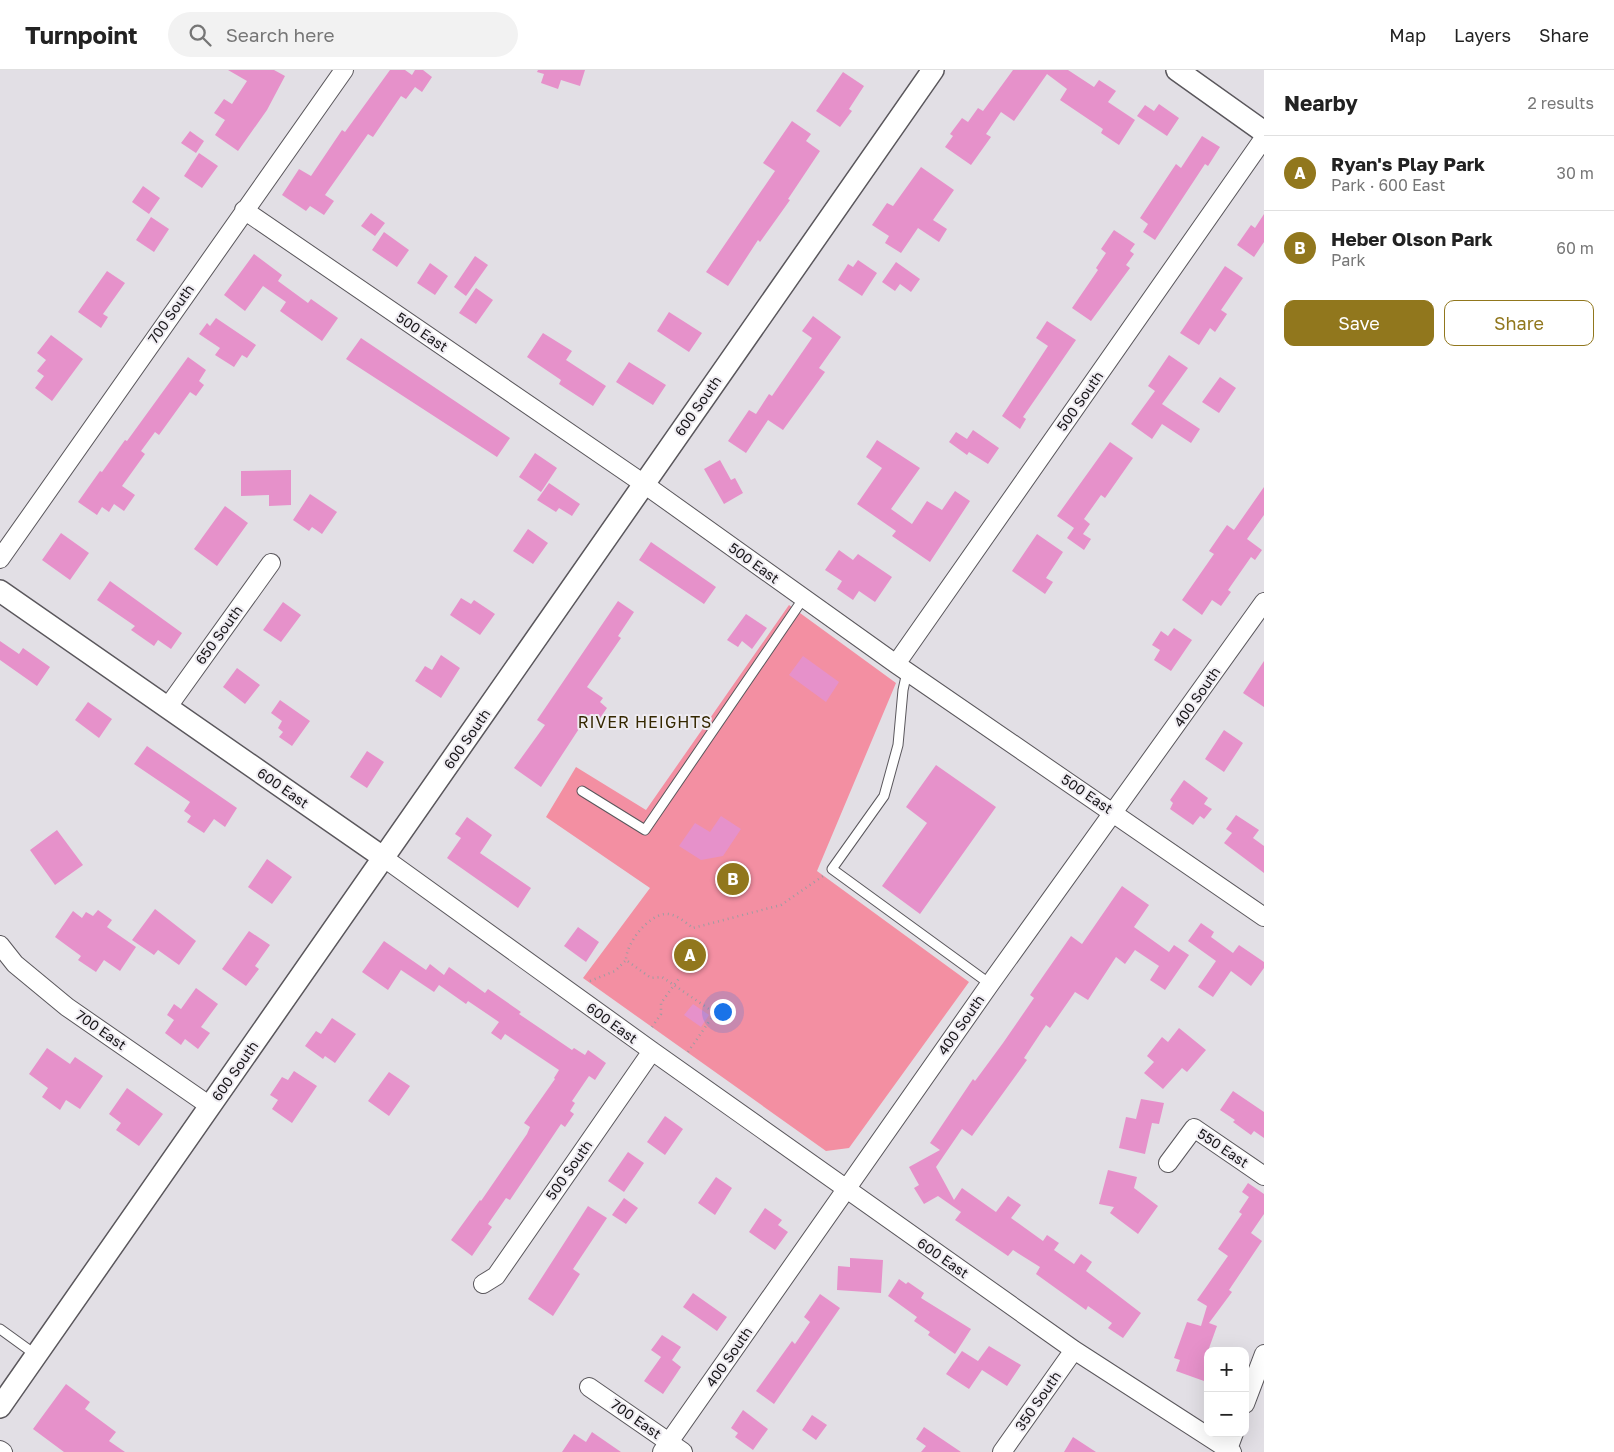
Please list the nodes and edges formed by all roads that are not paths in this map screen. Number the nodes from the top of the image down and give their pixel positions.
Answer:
1 (934, 70) edge
2 (1177, 70) edge
3 (339, 72) edge
4 (1264, 132) edge
5 (1264, 138) edge
6 (244, 210) junction
7 (644, 484) junction
8 (0, 559) edge
9 (271, 563) dead end
10 (0, 591) edge
11 (803, 599) junction
12 (1264, 602) edge
13 (902, 668) junction
14 (167, 708) junction
15 (582, 791) dead end
16 (1115, 813) junction
17 (384, 858) junction
18 (1264, 917) edge
19 (0, 945) edge
20 (990, 984) junction
21 (652, 1051) junction
22 (210, 1106) junction
23 (1168, 1163) dead end
24 (1264, 1176) edge
25 (847, 1190) junction
26 (482, 1284) dead end
27 (0, 1330) edge
28 (1074, 1350) junction
29 (1264, 1354) edge
30 (36, 1356) junction
31 (589, 1387) dead end
32 (1249, 1393) edge
33 (0, 1407) edge
34 (1230, 1447) edge
35 (671, 1449) edge
36 (1002, 1452) edge

1 - 7 street, 600 South
2 - 4 street
3 - 6 street, 700 South
5 - 13 street, 500 South
6 - 7 street, 500 East
6 - 8 street, 700 South
7 - 11 street, 500 East
7 - 17 street, 600 South
9 - 14 street, 650 South
10 - 14 street, 600 East
11 - 13 street, 500 East
11 - 15 lane
12 - 16 street, 400 South
13 - 16 street, 500 East
13 - 20 lane
14 - 17 street, 600 East
16 - 18 street, 500 East
16 - 20 street, 400 South
17 - 21 street, 600 East
17 - 22 street, 600 South
19 - 22 street, 700 East
20 - 25 street, 400 South
21 - 25 street, 600 East
21 - 26 street, 500 South
22 - 30 street, 600 South
23 - 24 street, 550 East
25 - 28 street, 600 East
25 - 35 street, 400 South
27 - 30 lane
28 - 34 street, 600 East
28 - 36 street, 350 South
29 - 32 street
30 - 33 street, 600 South
31 - 35 street, 700 East

